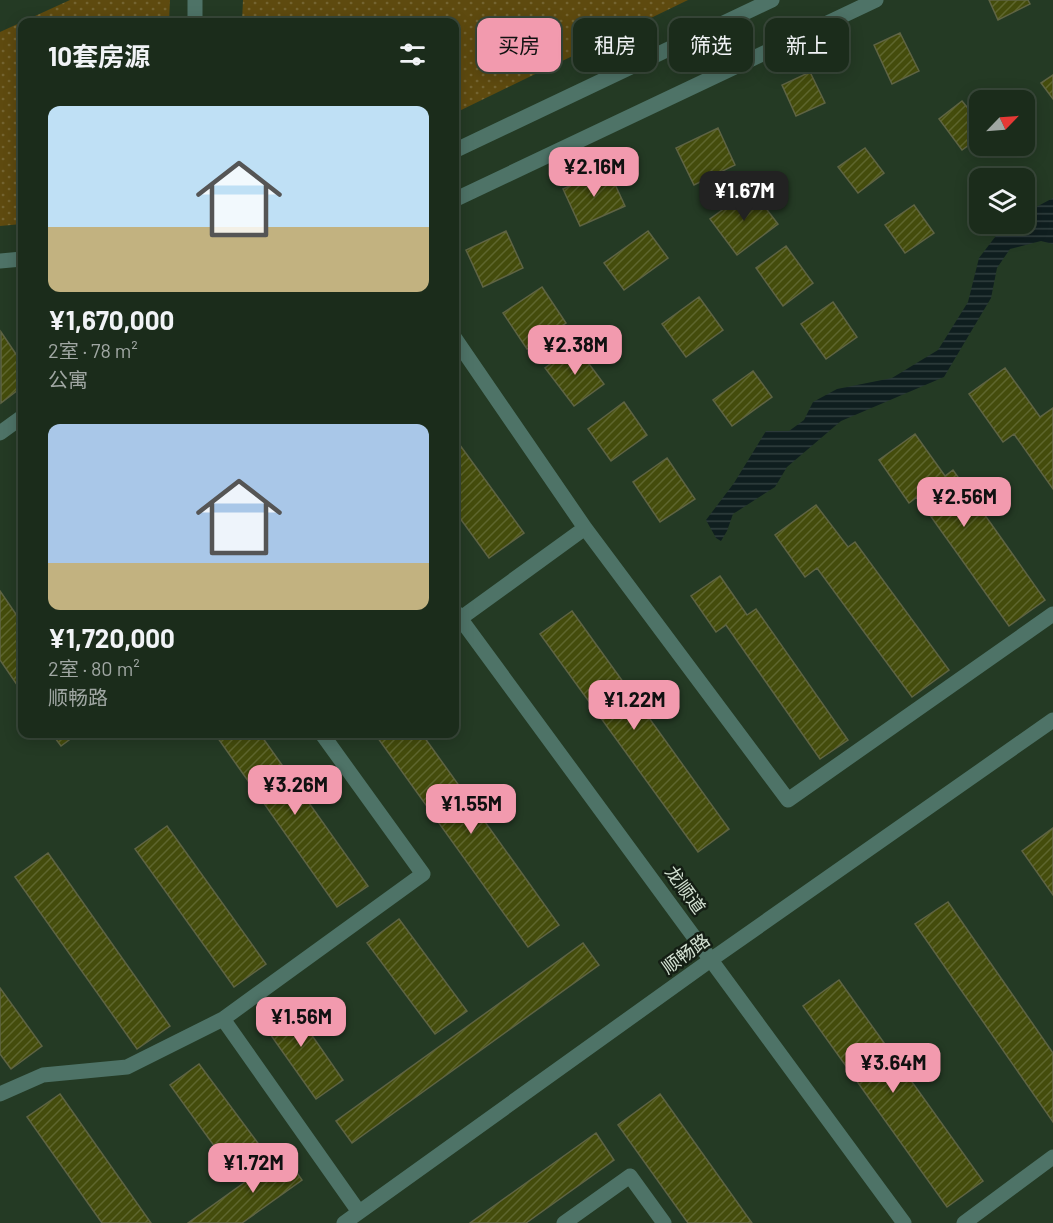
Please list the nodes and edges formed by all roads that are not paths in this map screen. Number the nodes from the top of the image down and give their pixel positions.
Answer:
1 (195, 0) edge
2 (772, 0) edge
3 (876, 0) edge
4 (195, 18) edge
5 (459, 149) edge
6 (459, 198) edge
7 (18, 259) edge
8 (0, 261) edge
9 (459, 344) edge
10 (18, 420) edge
11 (0, 433) edge
12 (585, 528) junction
13 (459, 613) edge
14 (1053, 614) edge
15 (459, 615) edge
16 (1053, 720) edge
17 (325, 738) edge
18 (712, 959) junction
19 (223, 1019) junction
20 (0, 1094) edge
21 (1053, 1156) edge
22 (359, 1212) junction
23 (344, 1223) edge
24 (564, 1223) edge
25 (664, 1223) edge
26 (904, 1223) edge
27 (964, 1223) edge

1 - 4 street
2 - 5 street
3 - 6 street
7 - 8 street
9 - 12 street
10 - 11 street
12 - 13 street
12 - 14 street
15 - 18 street, 龙顺道
16 - 18 street, 顺畅路
17 - 19 street
18 - 22 street, 顺畅路
18 - 26 street, 龙顺道
19 - 20 street
19 - 22 street
21 - 27 street
22 - 23 street, 顺畅路
24 - 25 street

